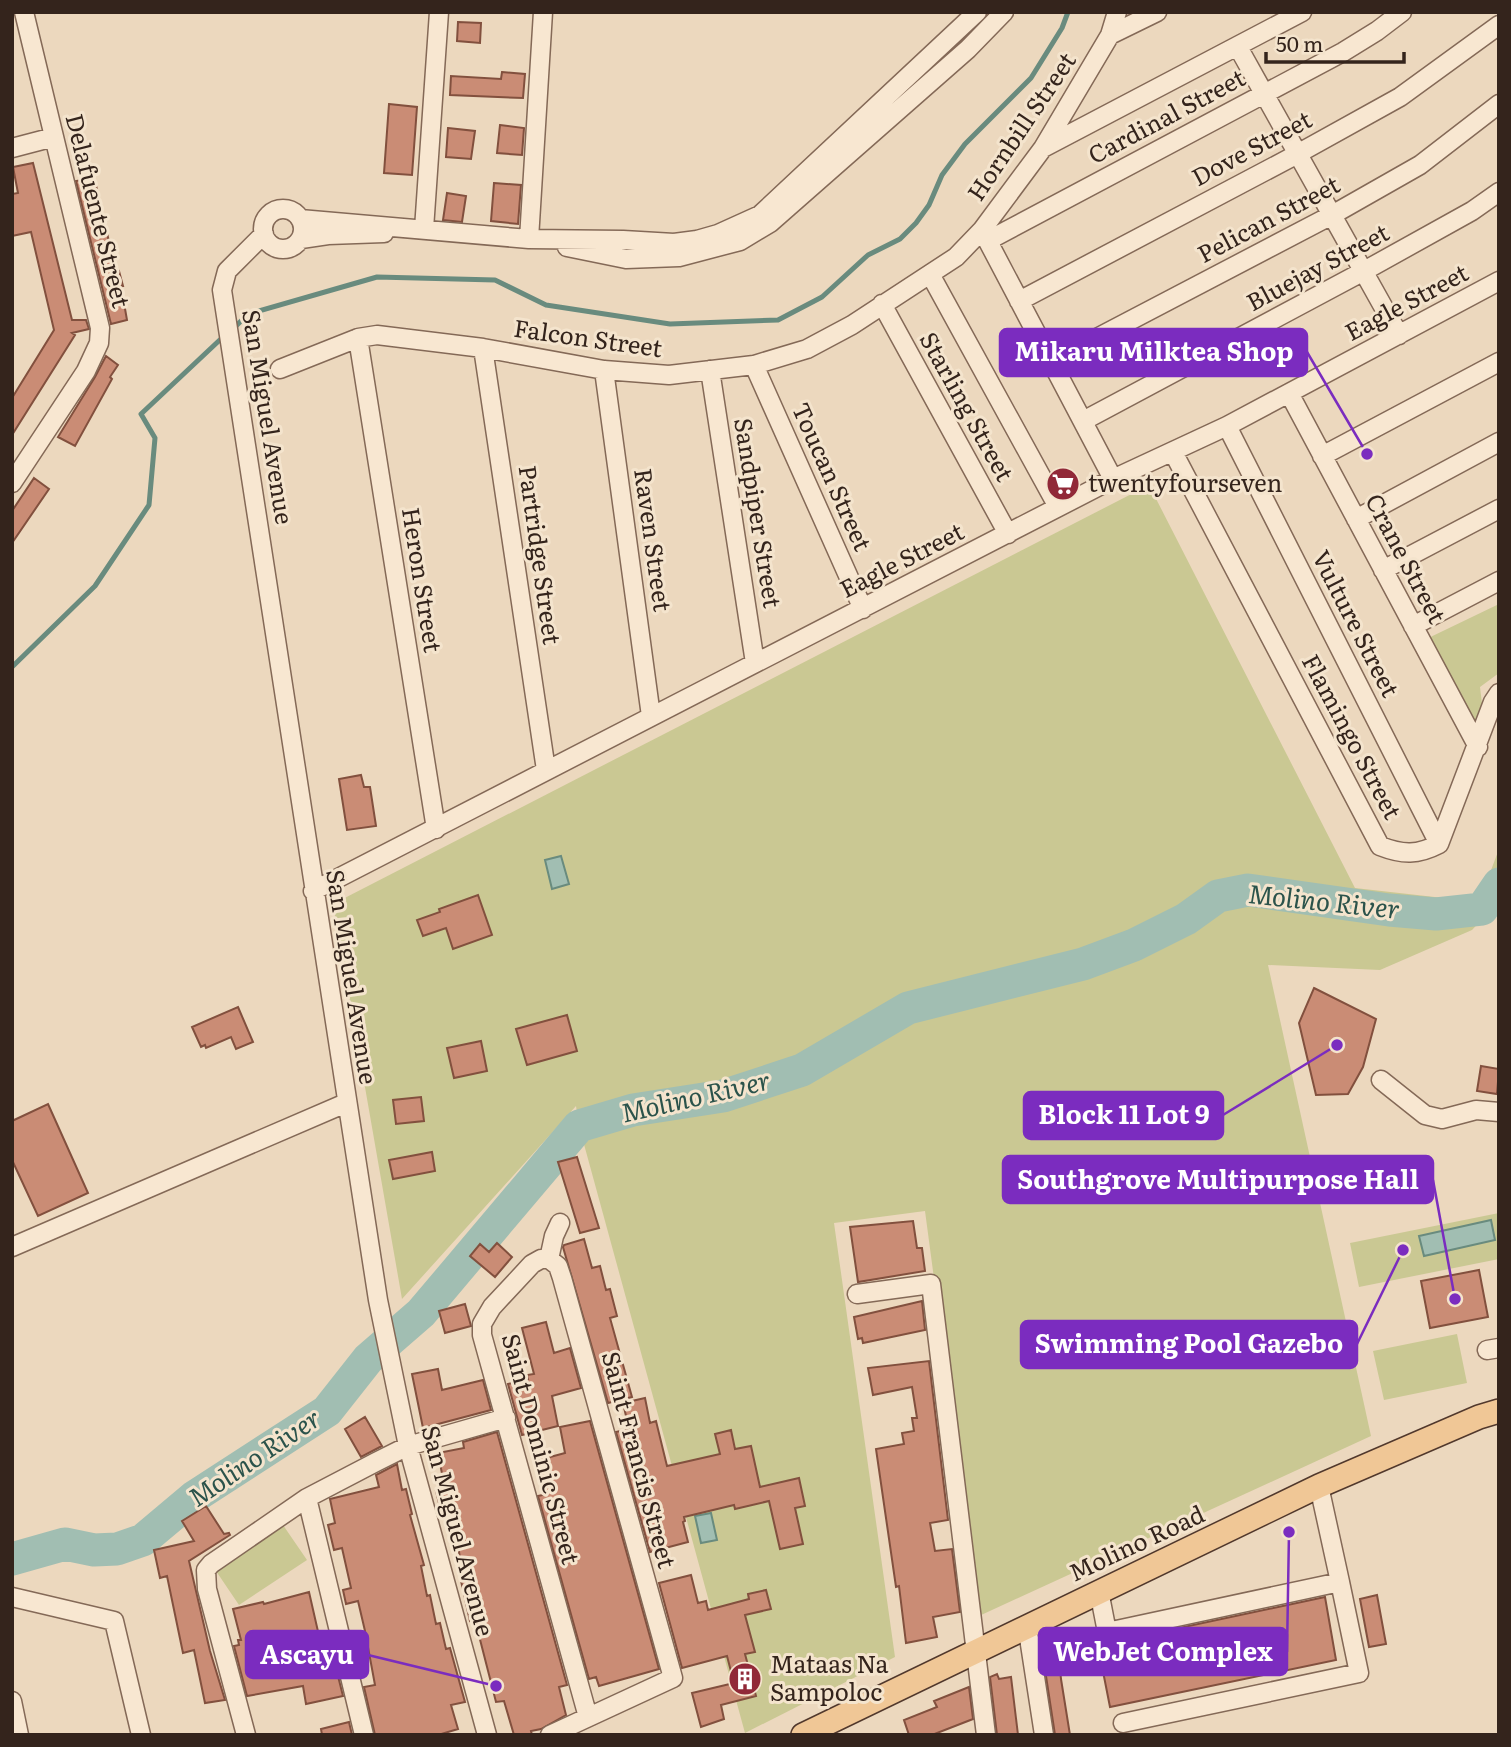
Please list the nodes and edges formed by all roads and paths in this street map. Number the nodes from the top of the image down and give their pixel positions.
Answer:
1 (24, 12) edge
2 (439, 12) edge
3 (543, 12) edge
4 (977, 12) edge
5 (1004, 12) edge
6 (1117, 12) edge
7 (1157, 12) edge
8 (1302, 12) edge
9 (1402, 12) edge
10 (1499, 25) edge
11 (1110, 35) junction
12 (1238, 47) junction
13 (1263, 94) junction
14 (1499, 104) edge
15 (54, 137) junction
16 (12, 148) edge
17 (1043, 148) junction
18 (1298, 153) junction
19 (1499, 192) edge
20 (1332, 215) junction
21 (300, 219) junction
22 (424, 229) junction
23 (264, 234) junction
24 (985, 235) junction
25 (300, 239) junction
26 (529, 239) junction
27 (1364, 271) junction
28 (930, 274) junction
29 (1499, 281) edge
30 (1019, 301) junction
31 (882, 304) junction
32 (1399, 335) junction
33 (358, 338) junction
34 (483, 348) junction
35 (1051, 362) junction
36 (1499, 362) edge
37 (754, 365) junction
38 (280, 369) dead end
39 (604, 370) junction
40 (710, 370) junction
41 (1289, 393) junction
42 (1083, 421) junction
43 (1227, 426) junction
44 (1499, 442) edge
45 (1173, 452) junction
46 (1322, 456) junction
47 (1113, 479) junction
48 (12, 483) edge
49 (1058, 507) junction
50 (1499, 509) edge
51 (1356, 519) junction
52 (1008, 534) junction
53 (1383, 570) junction
54 (1499, 582) edge
55 (863, 609) junction
56 (1413, 626) junction
57 (755, 663) junction
58 (1499, 693) edge
59 (651, 716) junction
60 (1478, 747) junction
61 (546, 769) junction
62 (436, 829) junction
63 (1440, 844) junction
64 (321, 888) junction
65 (1381, 1080) dead end
66 (346, 1103) junction
67 (1499, 1112) edge
68 (560, 1223) dead end
69 (12, 1247) edge
70 (549, 1259) junction
71 (857, 1294) dead end
72 (1499, 1411) edge
73 (506, 1418) junction
74 (408, 1446) junction
75 (1319, 1486) junction
76 (307, 1498) junction
77 (1340, 1582) junction
78 (1099, 1591) junction
79 (12, 1597) edge
80 (1027, 1625) junction
81 (975, 1651) junction
82 (13, 1706) edge
83 (588, 1717) junction
84 (1123, 1723) dead end
85 (810, 1733) edge
86 (19, 1735) edge
87 (141, 1735) edge
88 (246, 1735) edge
89 (363, 1735) edge
90 (487, 1735) edge
91 (550, 1735) edge
92 (986, 1735) edge
93 (1044, 1735) edge

1 - 15 street, Delafuente Street
2 - 22 street
3 - 26 street
4 - 26 street
5 - 26 street
6 - 11 street, Hornbill Street
7 - 11 street
8 - 12 street
9 - 13 street, Cardinal Street
10 - 18 street, Dove Street
11 - 17 street, Hornbill Street
12 - 13 street
12 - 17 street
13 - 18 street
13 - 24 street, Cardinal Street
14 - 20 street, Pelican Street
15 - 16 street
15 - 48 street, Delafuente Street
17 - 24 street, Hornbill Street
18 - 20 street
18 - 30 street, Dove Street
19 - 27 street, Bluejay Street
20 - 27 street
20 - 35 street, Pelican Street
21 - 22 street
21 - 23 street
21 - 25 street
22 - 25 street
22 - 26 street
23 - 25 street
23 - 64 street, San Miguel Avenue
24 - 28 street, Hornbill Street
24 - 30 street
27 - 32 street
27 - 42 street, Bluejay Street
28 - 31 street, Hornbill Street
28 - 49 street
29 - 32 street, Eagle Street
30 - 35 street
31 - 37 street, Falcon Street
31 - 52 street, Starling Street
32 - 41 street, Eagle Street
33 - 34 street, Falcon Street
33 - 38 street, Falcon Street
33 - 62 street, Heron Street
34 - 39 street, Falcon Street
34 - 61 street, Partridge Street
35 - 42 street
36 - 46 street
37 - 40 street, Falcon Street
37 - 55 street, Toucan Street
39 - 40 street, Falcon Street
39 - 59 street, Raven Street
40 - 57 street, Sandpiper Street
41 - 43 street, Eagle Street
41 - 46 street, Crane Street
42 - 47 street
43 - 45 street, Eagle Street
43 - 63 street, Vulture Street
44 - 51 street
45 - 47 street, Eagle Street
45 - 63 street, Flamingo Street
46 - 51 street, Crane Street
47 - 49 street, Eagle Street
49 - 52 street, Eagle Street
50 - 53 street
51 - 53 street, Crane Street
52 - 55 street, Eagle Street
53 - 56 street, Crane Street
54 - 56 street
55 - 57 street, Eagle Street
56 - 60 street, Crane Street
57 - 59 street, Eagle Street
58 - 60 street
59 - 61 street, Eagle Street
60 - 63 street
61 - 62 street, Eagle Street
62 - 64 street, Eagle Street
64 - 66 street, San Miguel Avenue
65 - 67 street
66 - 69 street
66 - 74 street, San Miguel Avenue
68 - 70 street
70 - 73 street, Saint Dominic Street
70 - 83 street, Saint Francis Street
71 - 81 street
72 - 75 main road, Molino Road
73 - 74 street
73 - 83 street, Saint Dominic Street
74 - 76 street
74 - 90 street, San Miguel Avenue
75 - 77 street
75 - 78 main road, Molino Road
76 - 88 street
76 - 89 street
77 - 78 street
77 - 84 street
78 - 80 main road, Molino Road
79 - 87 street
80 - 81 main road, Molino Road
80 - 93 street
81 - 85 main road, Molino Road
81 - 92 street
82 - 86 street
83 - 91 street

